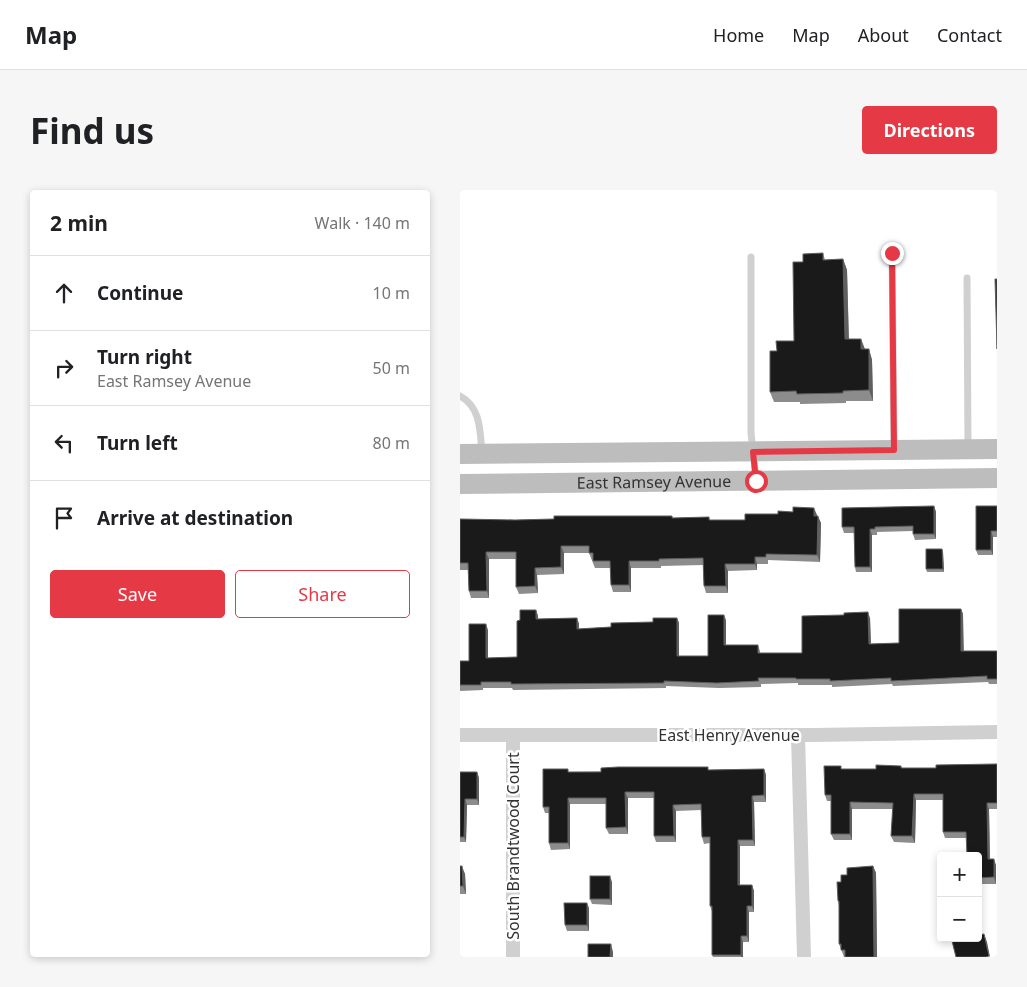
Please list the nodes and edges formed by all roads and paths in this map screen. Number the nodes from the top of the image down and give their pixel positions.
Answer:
1 (892, 253) dead end
2 (751, 257) dead end
3 (967, 278) dead end
4 (460, 396) edge
5 (997, 449) edge
6 (894, 450) junction
7 (968, 450) junction
8 (753, 452) junction
9 (460, 454) edge
10 (482, 454) junction
11 (997, 478) edge
12 (756, 481) junction
13 (460, 484) edge
14 (997, 732) edge
15 (798, 734) junction
16 (460, 735) edge
17 (514, 735) junction
18 (512, 957) edge
19 (804, 957) edge

1 - 6 lane
2 - 8 lane
3 - 7 lane
4 - 10 lane
5 - 7 street, East Ramsey Avenue
6 - 7 street, East Ramsey Avenue
6 - 8 street, East Ramsey Avenue
8 - 10 street, East Ramsey Avenue
8 - 12 lane
9 - 10 street, East Ramsey Avenue
11 - 12 street, East Ramsey Avenue
12 - 13 street, East Ramsey Avenue
14 - 15 street, East Henry Avenue
15 - 17 street, East Henry Avenue
15 - 19 street
16 - 17 street, East Henry Avenue
17 - 18 street, South Brandtwood Court

